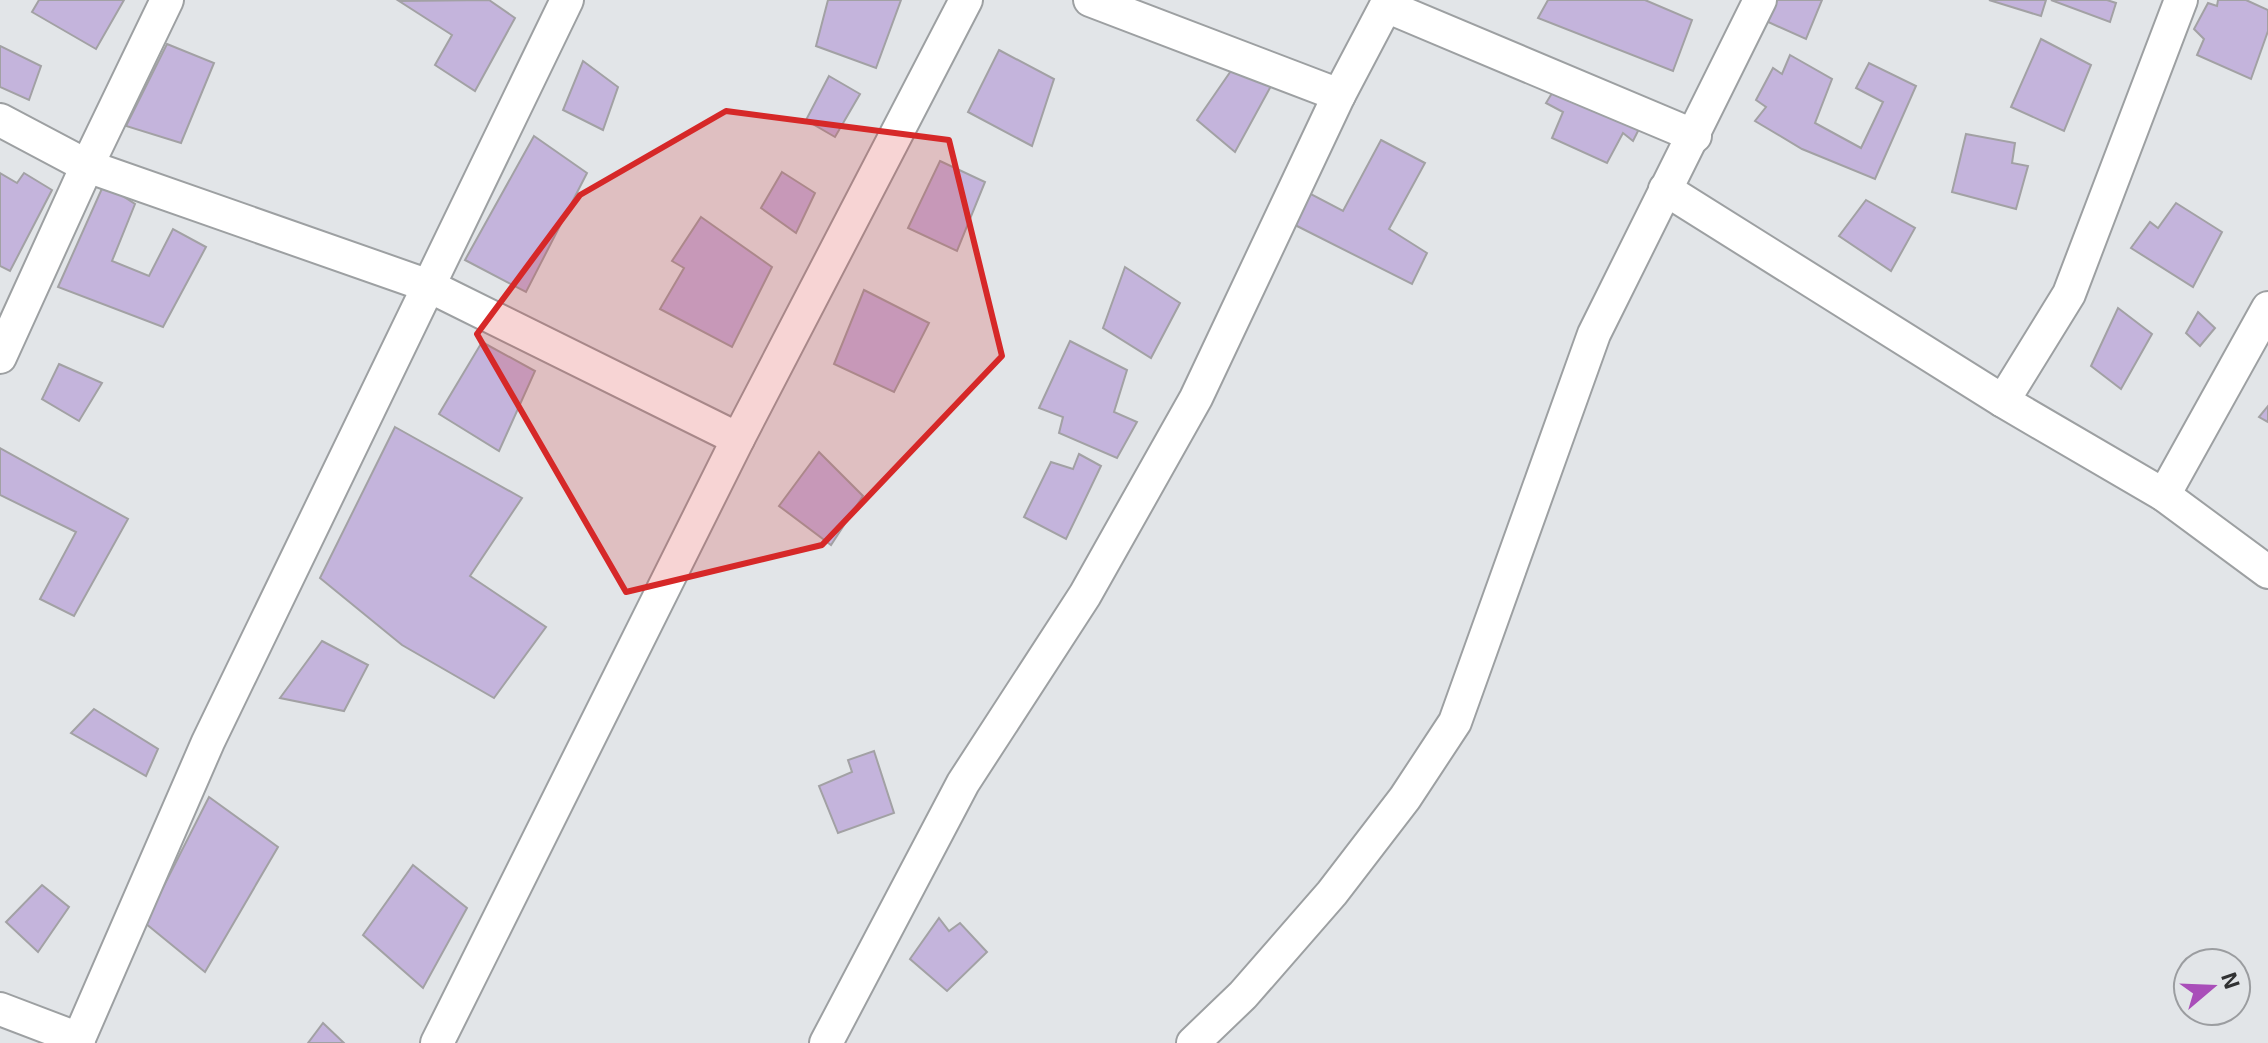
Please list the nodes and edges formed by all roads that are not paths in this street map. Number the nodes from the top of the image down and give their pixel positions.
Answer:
1 (167, 0) edge
2 (567, 0) edge
3 (966, 0) edge
4 (1090, 0) edge
5 (1760, 0) edge
6 (2181, 0) edge
7 (1387, 3) edge
8 (1339, 95) junction
9 (0, 120) edge
10 (1695, 136) junction
11 (87, 166) junction
12 (1665, 189) junction
13 (429, 286) junction
14 (2268, 308) edge
15 (0, 357) edge
16 (2003, 401) junction
17 (738, 439) junction
18 (2164, 495) junction
19 (2268, 572) edge
20 (0, 1009) edge
21 (78, 1041) edge
22 (437, 1043) edge
23 (826, 1043) edge
24 (1193, 1043) edge

1 - 11 street
2 - 13 street
3 - 17 street
4 - 8 street
5 - 10 street
6 - 16 street
7 - 8 street
7 - 10 street
8 - 23 street
9 - 11 street
10 - 12 street
11 - 13 street
11 - 15 street
12 - 16 street
12 - 24 street
13 - 17 street
13 - 21 street
14 - 18 street
16 - 18 street
17 - 22 street
18 - 19 street
20 - 21 street

